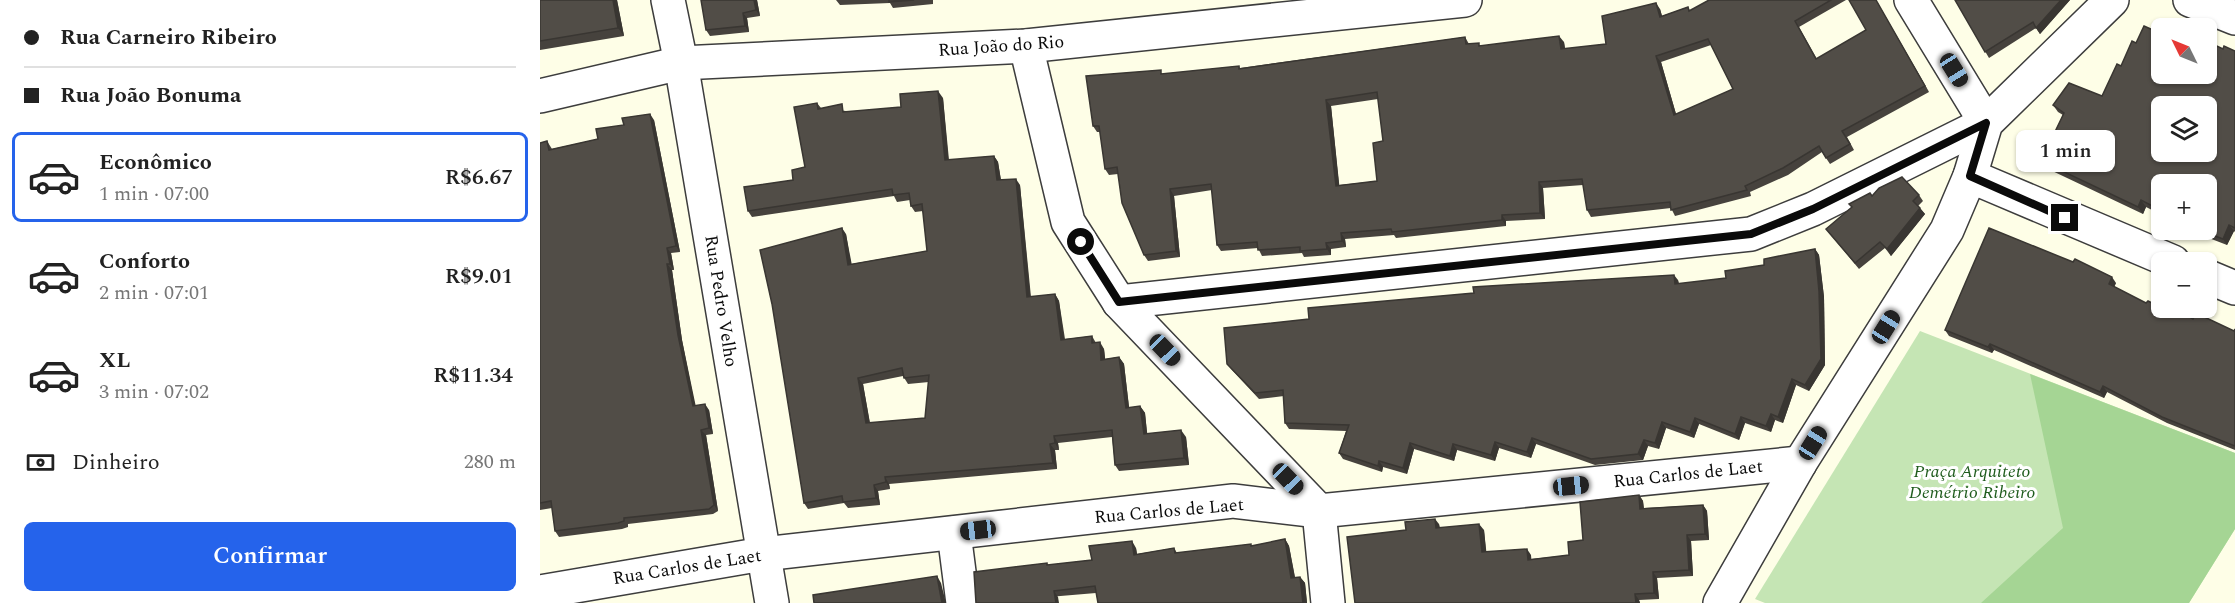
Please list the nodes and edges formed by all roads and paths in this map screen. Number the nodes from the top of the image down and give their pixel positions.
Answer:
1 (668, 0) edge
2 (1465, 0) edge
3 (1911, 0) edge
4 (2112, 0) edge
5 (2190, 0) edge
6 (2235, 18) edge
7 (1026, 46) junction
8 (681, 63) junction
9 (540, 96) edge
10 (1986, 123) junction
11 (1970, 176) junction
12 (2151, 253) edge
13 (2217, 281) edge
14 (2235, 288) edge
15 (1119, 302) junction
16 (1800, 463) junction
17 (1319, 511) junction
18 (954, 533) junction
19 (763, 554) junction
20 (540, 592) edge
21 (772, 603) edge
22 (963, 603) edge
23 (1328, 603) edge
24 (1720, 603) edge

1 - 8 street, Rua Pedro Velho
2 - 7 street, Rua João do Rio
3 - 10 street
4 - 10 street
5 - 6 street
7 - 8 street, Rua João do Rio
7 - 15 street
8 - 9 street, Rua João do Rio
8 - 19 street, Rua Pedro Velho
10 - 11 street
10 - 15 street
11 - 12 street
11 - 16 street
13 - 14 street
15 - 17 street
16 - 17 street, Rua Carlos de Laet
16 - 24 street
17 - 18 street, Rua Carlos de Laet
17 - 23 street
18 - 19 street, Rua Carlos de Laet
18 - 22 street
19 - 20 street, Rua Carlos de Laet
19 - 21 street, Rua Pedro Velho

